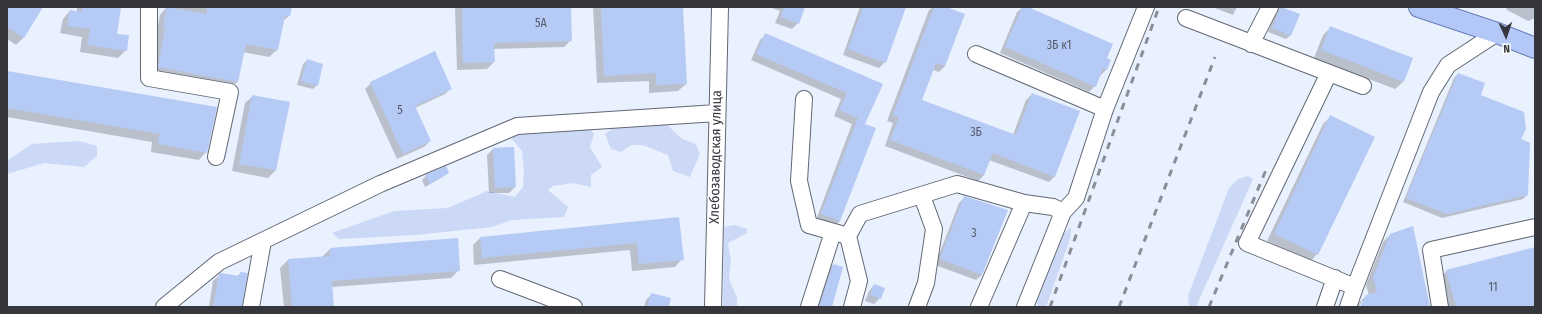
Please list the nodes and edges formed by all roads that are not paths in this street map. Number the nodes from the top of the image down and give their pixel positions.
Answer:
1 (149, 7) edge
2 (720, 7) edge
3 (1146, 7) edge
4 (1270, 7) edge
5 (1419, 7) edge
6 (1186, 18) dead end
7 (1497, 33) junction
8 (1251, 44) junction
9 (1535, 48) edge
10 (976, 54) dead end
11 (1329, 73) junction
12 (1363, 86) dead end
13 (804, 100) dead end
14 (1105, 109) junction
15 (717, 113) junction
16 (216, 157) dead end
17 (922, 196) junction
18 (1024, 203) junction
19 (1063, 212) junction
20 (1535, 227) edge
21 (840, 234) junction
22 (263, 241) junction
23 (1335, 278) junction
24 (500, 279) dead end
25 (1355, 286) junction
26 (164, 307) edge
27 (251, 307) edge
28 (574, 307) edge
29 (713, 307) edge
30 (809, 307) edge
31 (852, 307) edge
32 (917, 307) edge
33 (979, 307) edge
34 (1026, 307) edge
35 (1325, 307) edge
36 (1348, 307) edge
37 (1440, 307) edge

1 - 16 street
2 - 15 street, Хлебозаводская улица
3 - 14 street
4 - 8 street
5 - 7 main road
6 - 8 street
7 - 9 main road
7 - 25 street
8 - 11 street
10 - 14 street
11 - 12 street
11 - 23 street
13 - 21 street
14 - 19 street
15 - 22 street
15 - 29 street, Хлебозаводская улица
17 - 18 street
17 - 21 street
17 - 32 street
18 - 19 street
18 - 33 street
19 - 34 street
20 - 37 street
21 - 30 street
21 - 31 street
22 - 26 street
22 - 27 street
23 - 25 street
23 - 35 street
24 - 28 street
25 - 36 street

